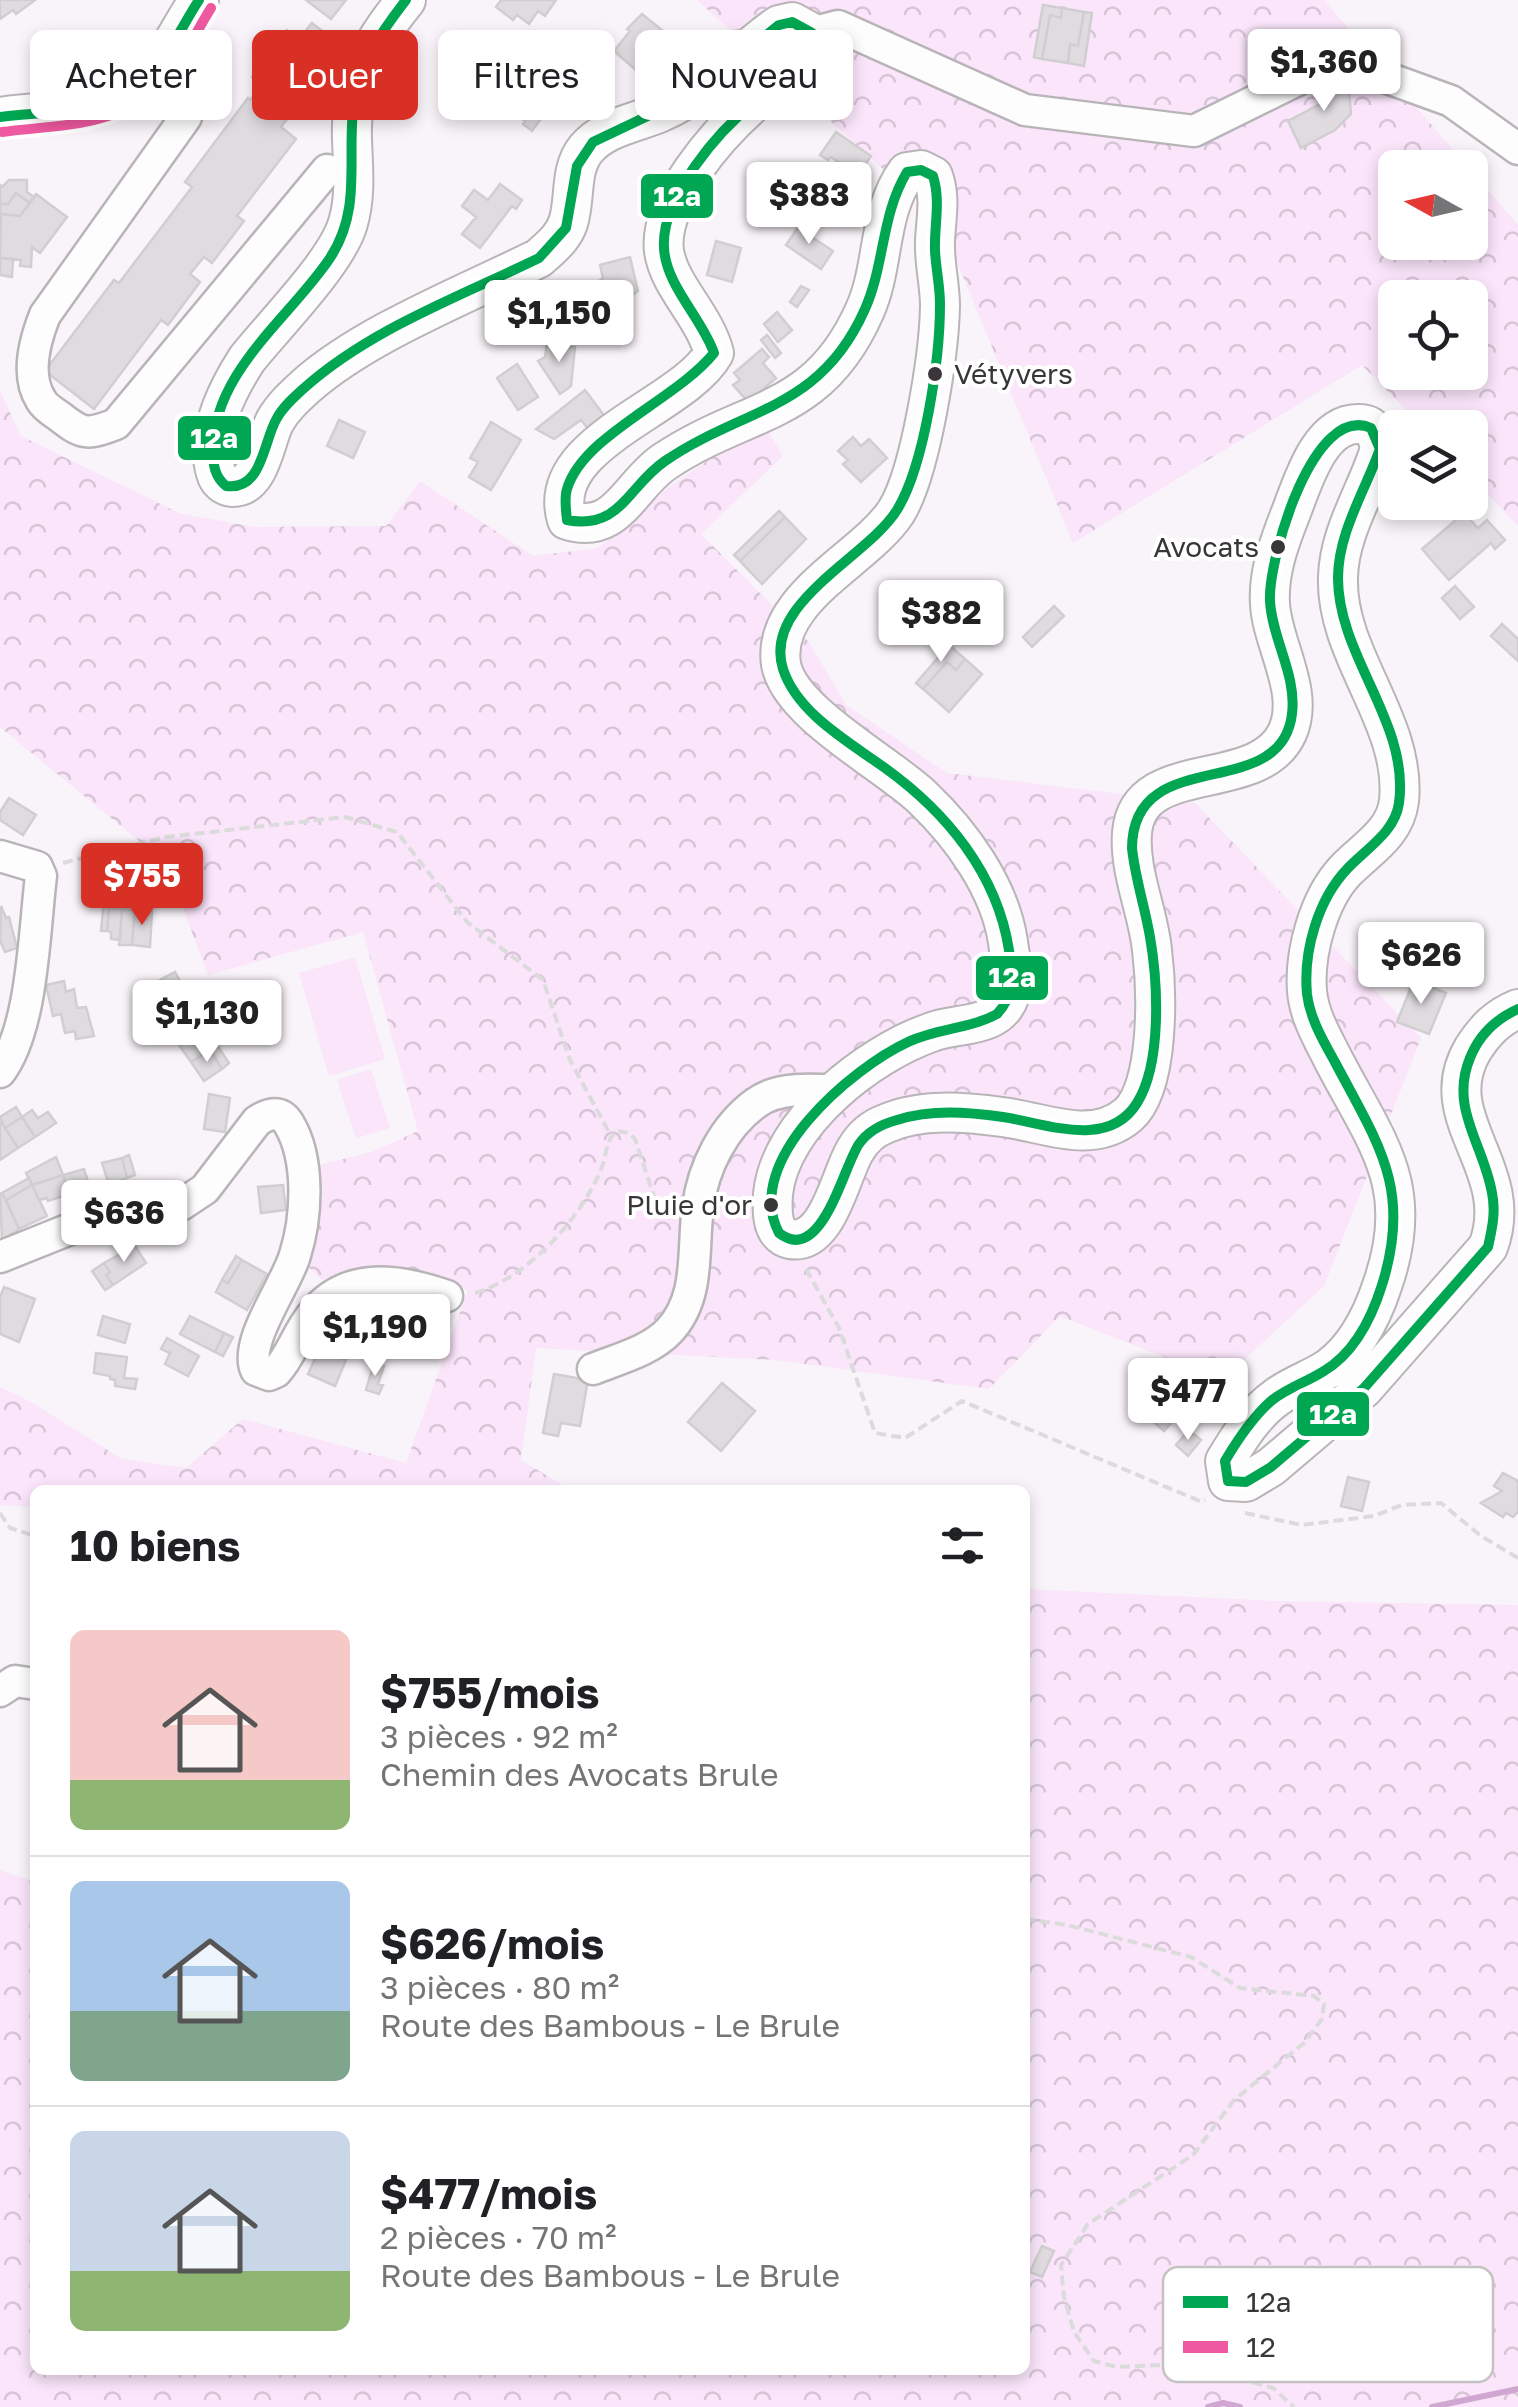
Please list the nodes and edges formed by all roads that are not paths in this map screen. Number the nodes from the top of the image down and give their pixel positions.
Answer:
1 (199, 0) edge
2 (406, 0) edge
3 (180, 30) edge
4 (772, 30) edge
5 (808, 30) edge
6 (821, 30) edge
7 (847, 30) edge
8 (853, 33) edge
9 (30, 116) edge
10 (0, 117) edge
11 (184, 120) edge
12 (642, 120) edge
13 (738, 120) edge
14 (1518, 148) edge
15 (327, 170) dead end
16 (0, 856) edge
17 (1518, 1008) edge
18 (0, 1072) edge
19 (837, 1091) junction
20 (0, 1257) edge
21 (447, 1296) road end
22 (594, 1369) dead end
23 (30, 1683) edge
24 (0, 1691) edge

1 - 3 main road
2 - 12 main road
4 - 5 main road
6 - 7 street
8 - 14 street
9 - 10 main road
11 - 15 street
13 - 19 main road
16 - 18 street
17 - 19 main road
19 - 22 street
20 - 21 street
23 - 24 street

